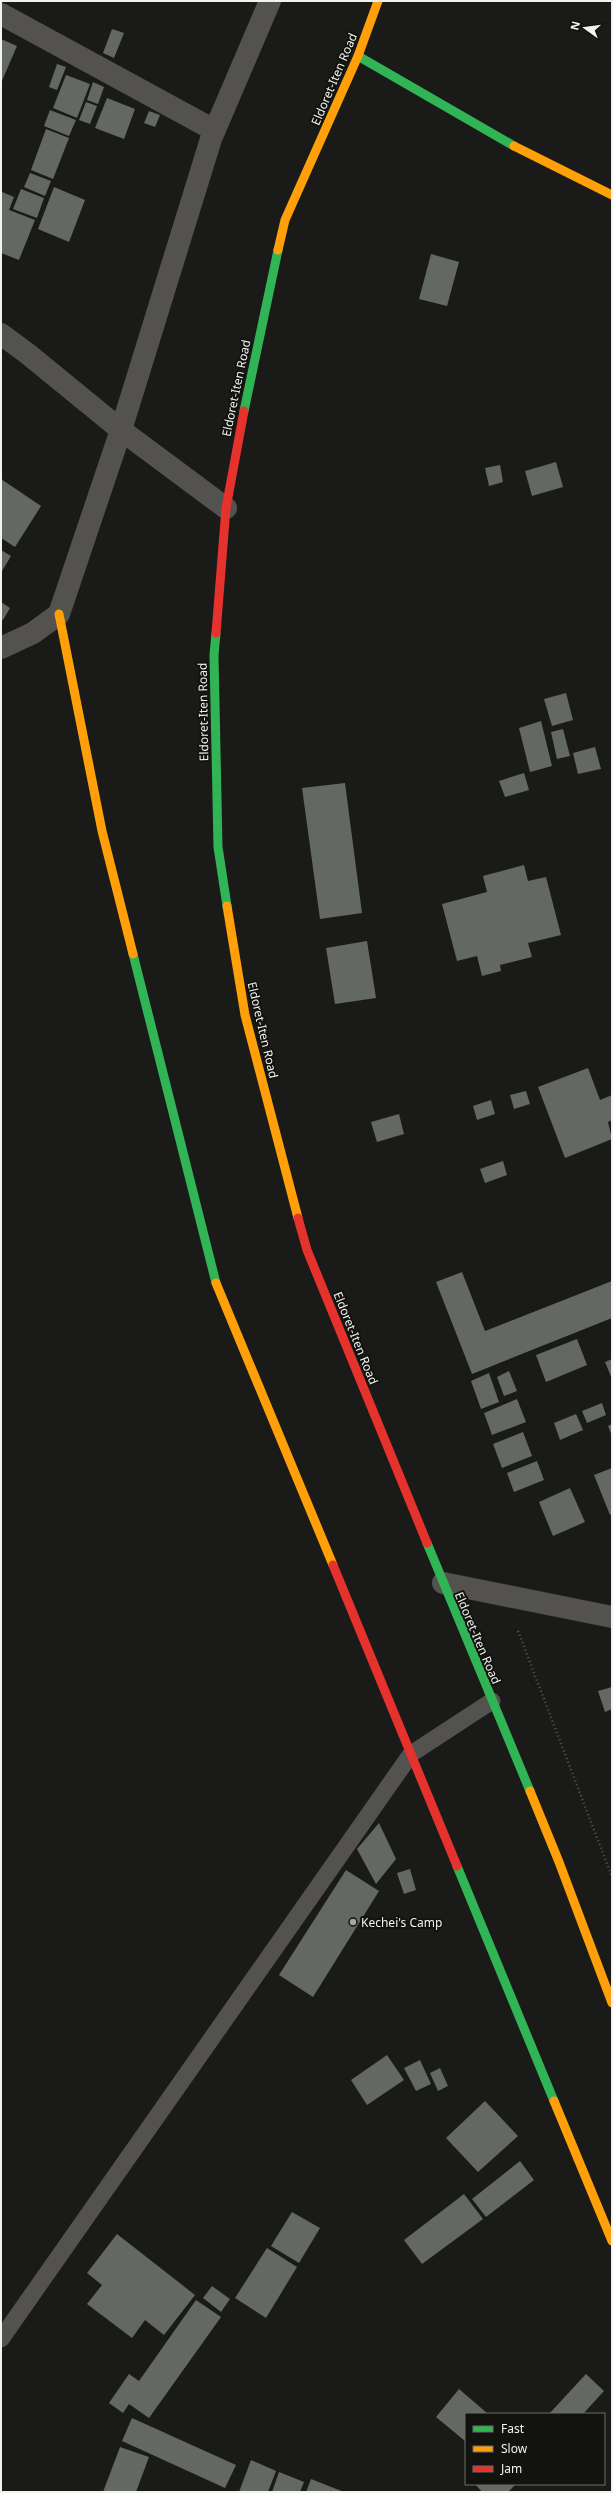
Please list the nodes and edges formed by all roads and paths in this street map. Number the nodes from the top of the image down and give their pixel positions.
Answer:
1 (270, 1) edge
2 (378, 1) edge
3 (1, 14) edge
4 (358, 56) junction
5 (214, 130) junction
6 (612, 195) edge
7 (1, 334) edge
8 (121, 430) junction
9 (226, 508) junction
10 (59, 614) junction
11 (1, 648) edge
12 (442, 1583) junction
13 (505, 1597) junction
14 (612, 1617) edge
15 (492, 1701) junction
16 (411, 1754) junction
17 (612, 1878) edge
18 (612, 2003) edge
19 (612, 2241) edge
20 (1, 2339) edge

1 - 5 street
2 - 4 main road, Eldoret-Iten Road
3 - 5 street
4 - 6 main road
4 - 9 main road, Eldoret-Iten Road
5 - 8 street
7 - 8 street
8 - 9 street
8 - 10 street
9 - 12 main road, Eldoret-Iten Road
10 - 11 street
10 - 16 main road
12 - 13 street
12 - 15 main road, Eldoret-Iten Road
13 - 14 street
13 - 17 path
15 - 16 lane
15 - 18 main road, Eldoret-Iten Road
16 - 19 main road
16 - 20 lane

